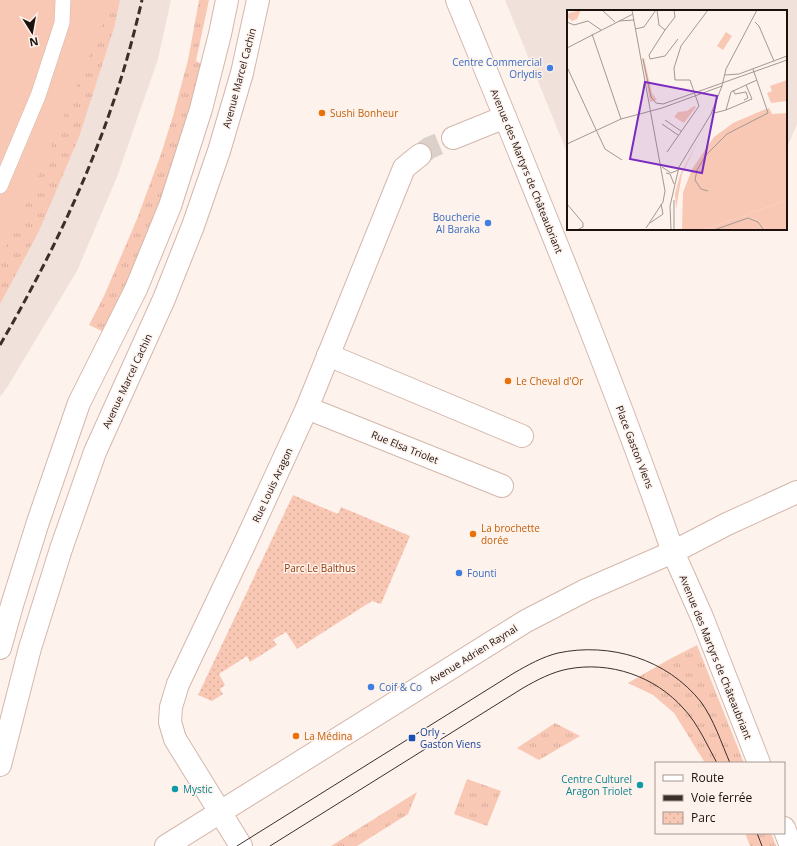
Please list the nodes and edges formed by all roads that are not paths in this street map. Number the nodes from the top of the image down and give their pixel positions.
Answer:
1 (63, 0) edge
2 (227, 0) edge
3 (258, 0) edge
4 (457, 0) edge
5 (505, 117) junction
6 (453, 138) tunnel mouth
7 (420, 155) tunnel mouth
8 (0, 186) edge
9 (595, 342) joint
10 (328, 356) junction
11 (307, 408) junction
12 (522, 436) dead end
13 (502, 486) dead end
14 (797, 492) edge
15 (674, 552) junction
16 (0, 648) edge
17 (759, 762) edge
18 (0, 765) edge
19 (221, 812) junction
20 (785, 831) edge
21 (166, 846) edge
22 (241, 846) edge
23 (791, 846) edge

1 - 8 lane
2 - 16 street
3 - 18 street, Avenue Marcel Cachin
4 - 5 street, Avenue des Martyrs de Châteaubriant
5 - 6 street
5 - 9 street, Avenue des Martyrs de Châteaubriant
7 - 10 street, Rue Louis Aragon
9 - 15 street, Place Gaston Viens
10 - 11 street, Rue Louis Aragon
10 - 12 street
11 - 13 street, Rue Elsa Triolet
11 - 19 street, Rue Louis Aragon
14 - 15 street, Avenue Adrien Raynal
15 - 17 street, Avenue des Martyrs de Châteaubriant
15 - 19 street, Avenue Adrien Raynal
19 - 21 street, Avenue Adrien Raynal
19 - 22 street, Rue Louis Aragon
20 - 23 street

